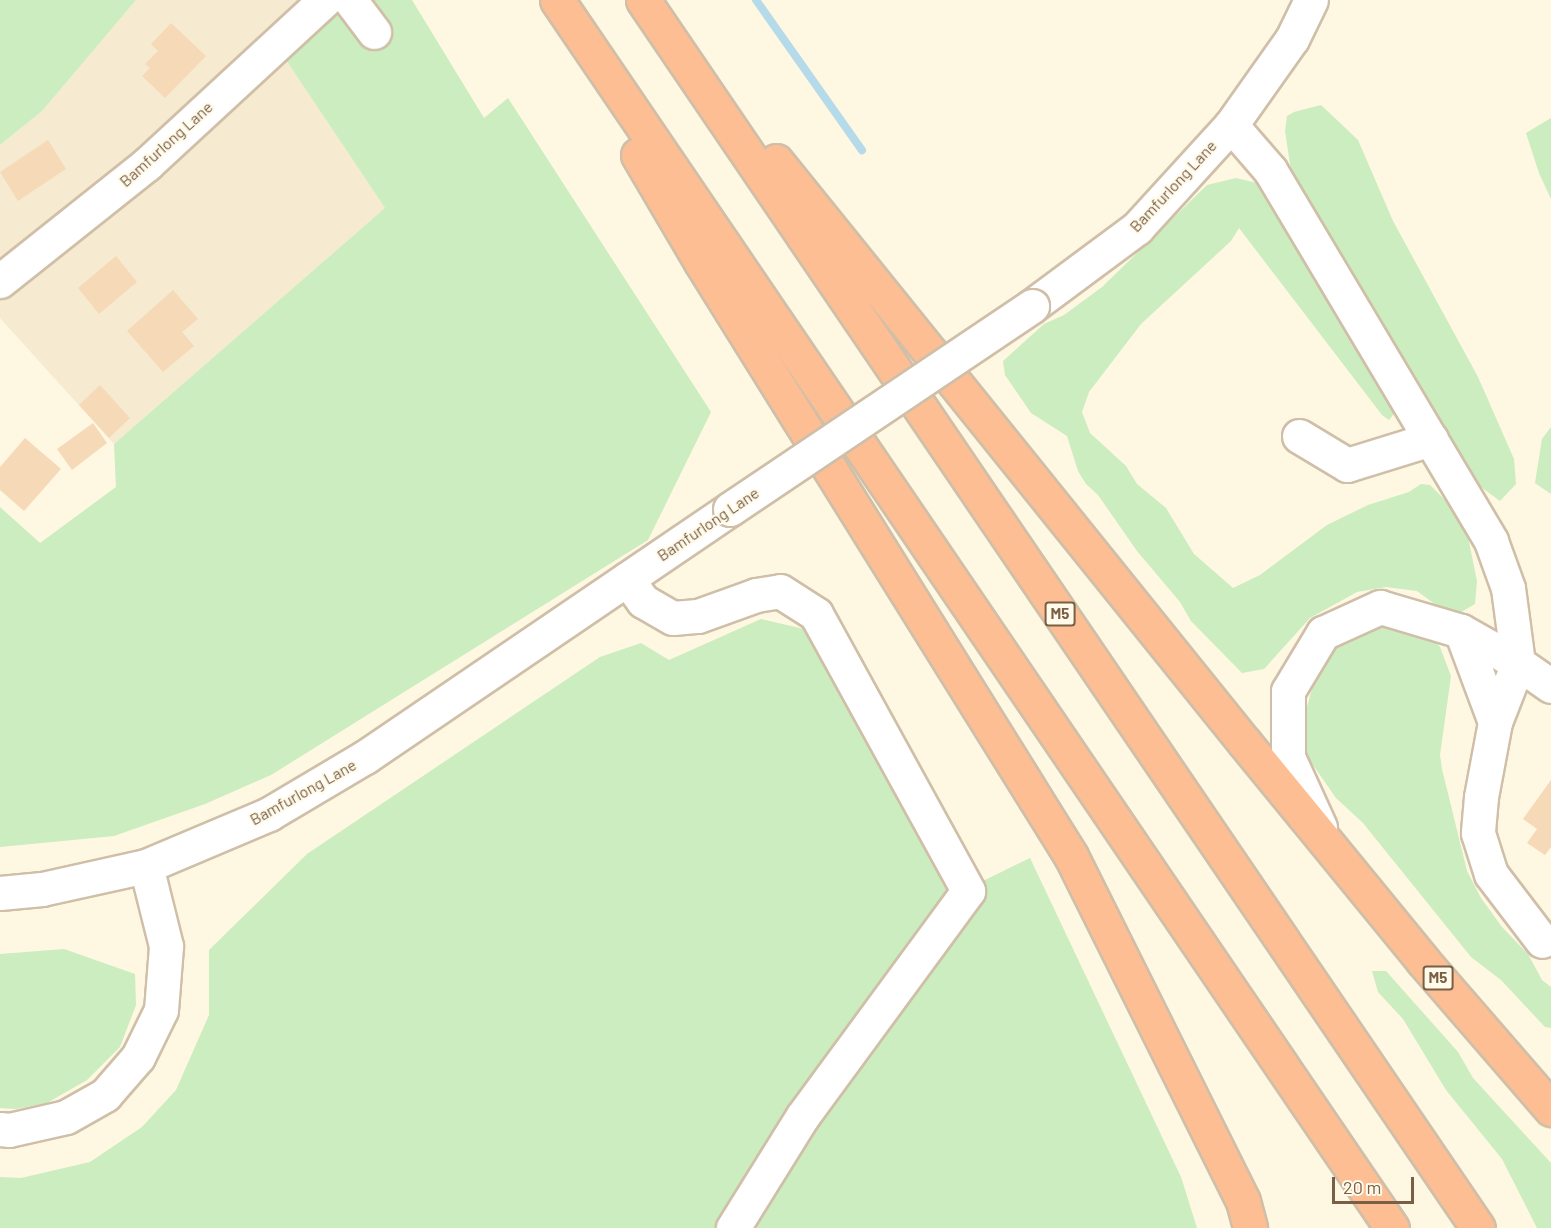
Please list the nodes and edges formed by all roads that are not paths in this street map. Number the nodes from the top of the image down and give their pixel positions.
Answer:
1 (325, 0) edge
2 (350, 0) edge
3 (547, 0) edge
4 (557, 0) edge
5 (643, 0) edge
6 (648, 0) edge
7 (1311, 0) edge
8 (374, 32) dead end
9 (1231, 125) junction
10 (0, 280) edge
11 (1299, 436) dead end
12 (1431, 439) junction
13 (627, 579) junction
14 (1461, 631) junction
15 (1518, 663) junction
16 (1551, 686) edge
17 (1495, 722) junction
18 (1329, 845) junction
19 (146, 866) junction
20 (0, 893) edge
21 (1542, 941) dead end
22 (1551, 1109) edge
23 (0, 1129) edge
24 (733, 1228) edge
25 (1250, 1228) edge
26 (1392, 1228) edge
27 (1478, 1228) edge

1 - 10 street, Bamfurlong Lane
2 - 8 street
3 - 25 highway
4 - 26 highway
5 - 27 highway, M5
6 - 18 highway, M5
7 - 9 street, Bamfurlong Lane
9 - 12 street
9 - 13 street, Bamfurlong Lane, bridge
11 - 12 street
12 - 15 street
13 - 19 street, Bamfurlong Lane
13 - 24 street
14 - 15 street
14 - 17 street
14 - 18 street
15 - 16 street
15 - 17 street
17 - 21 street
18 - 22 highway, M5
19 - 20 street, Bamfurlong Lane
19 - 23 street

